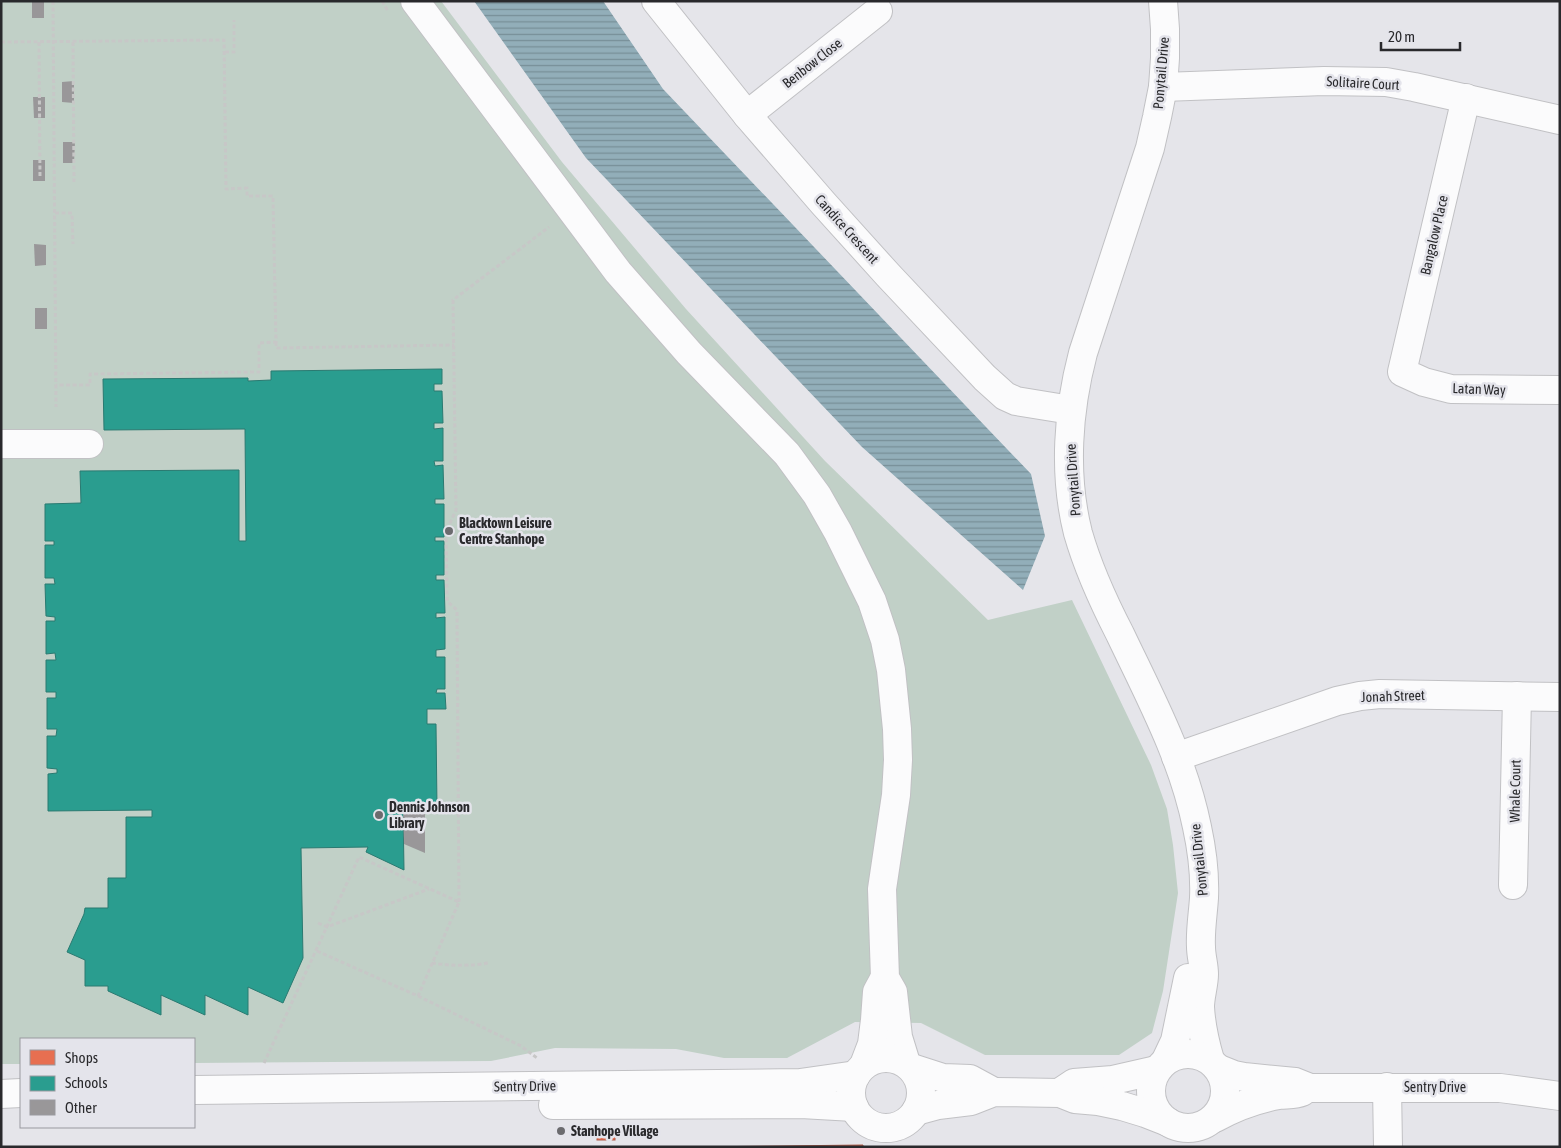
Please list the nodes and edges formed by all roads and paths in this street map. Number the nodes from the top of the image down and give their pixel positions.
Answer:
1 (53, 1) edge
2 (382, 1) edge
3 (415, 1) edge
4 (656, 1) edge
5 (1162, 1) edge
6 (878, 11) dead end
7 (392, 17) dead end
8 (234, 20) dead end
9 (1, 42) edge
10 (39, 42) junction
11 (53, 42) junction
12 (72, 42) junction
13 (224, 52) junction
14 (1163, 88) junction
15 (1466, 98) junction
16 (746, 116) junction
17 (1560, 120) edge
18 (40, 178) dead end
19 (74, 182) dead end
20 (55, 213) junction
21 (544, 220) dead end
22 (73, 244) dead end
23 (276, 342) junction
24 (454, 345) junction
25 (1402, 372) joint
26 (56, 385) junction
27 (1560, 390) edge
28 (56, 407) dead end
29 (1071, 410) junction
30 (1, 444) edge
31 (89, 444) dead end
32 (1518, 696) junction
33 (1560, 697) edge
34 (1176, 757) junction
35 (1513, 885) dead end
36 (429, 889) junction
37 (459, 902) junction
38 (318, 923) dead end
39 (328, 927) junction
40 (1200, 946) junction
41 (317, 951) junction
42 (432, 963) junction
43 (488, 963) dead end
44 (885, 978) junction
45 (418, 996) junction
46 (537, 1058) dead end
47 (1214, 1064) junction
48 (1162, 1065) junction
49 (909, 1066) junction
50 (860, 1070) junction
51 (260, 1071) dead end
52 (1387, 1087) junction
53 (1310, 1088) junction
54 (195, 1090) edge
55 (994, 1092) junction
56 (20, 1093) edge
57 (1060, 1093) junction
58 (1, 1094) edge
59 (1560, 1096) edge
60 (195, 1106) edge
61 (1, 1109) edge
62 (20, 1109) edge
63 (857, 1112) junction
64 (913, 1115) junction
65 (1215, 1118) junction
66 (1168, 1122) junction
67 (873, 1147) edge
68 (901, 1147) edge
69 (1388, 1147) edge

1 - 11 path
2 - 7 path
3 - 44 street
4 - 16 street, Candice Crescent
5 - 14 street, Ponytail Drive
6 - 16 street, Benbow Close
8 - 13 path
9 - 10 path
10 - 11 path
10 - 18 path
11 - 12 path
11 - 20 path
12 - 13 path
12 - 19 path
13 - 23 path
14 - 15 street, Solitaire Court
14 - 29 street, Ponytail Drive
15 - 17 street, Solitaire Court
15 - 25 street, Bangalow Place
16 - 29 street, Candice Crescent
20 - 22 path
20 - 26 path
21 - 24 path
23 - 24 path
23 - 26 path
24 - 37 path
25 - 27 street, Latan Way
26 - 28 path
29 - 34 street, Ponytail Drive
30 - 31 street
32 - 33 street, Jonah Street
32 - 34 street, Jonah Street
32 - 35 street, Whale Court
34 - 40 street, Ponytail Drive
36 - 37 path
36 - 39 path
36 - 39 path
37 - 42 path
38 - 39 path
39 - 41 path
40 - 47 street, Ponytail Drive
40 - 48 street, Ponytail Drive
41 - 45 path
41 - 51 path
42 - 43 path
42 - 45 path
44 - 49 street
44 - 50 street
45 - 46 path
47 - 48 street
47 - 53 street, Sentry Drive
47 - 65 street
48 - 57 street
48 - 66 street
49 - 50 street
49 - 55 street
49 - 64 street
50 - 54 street, Sentry Drive
50 - 63 street
52 - 53 street, Sentry Drive
52 - 59 street, Sentry Drive
52 - 69 street
53 - 65 street, Sentry Drive
55 - 57 street
55 - 64 street
56 - 58 street
57 - 66 street
60 - 63 street, Sentry Drive
61 - 62 street
63 - 64 street
63 - 67 street
64 - 68 street
65 - 66 street

